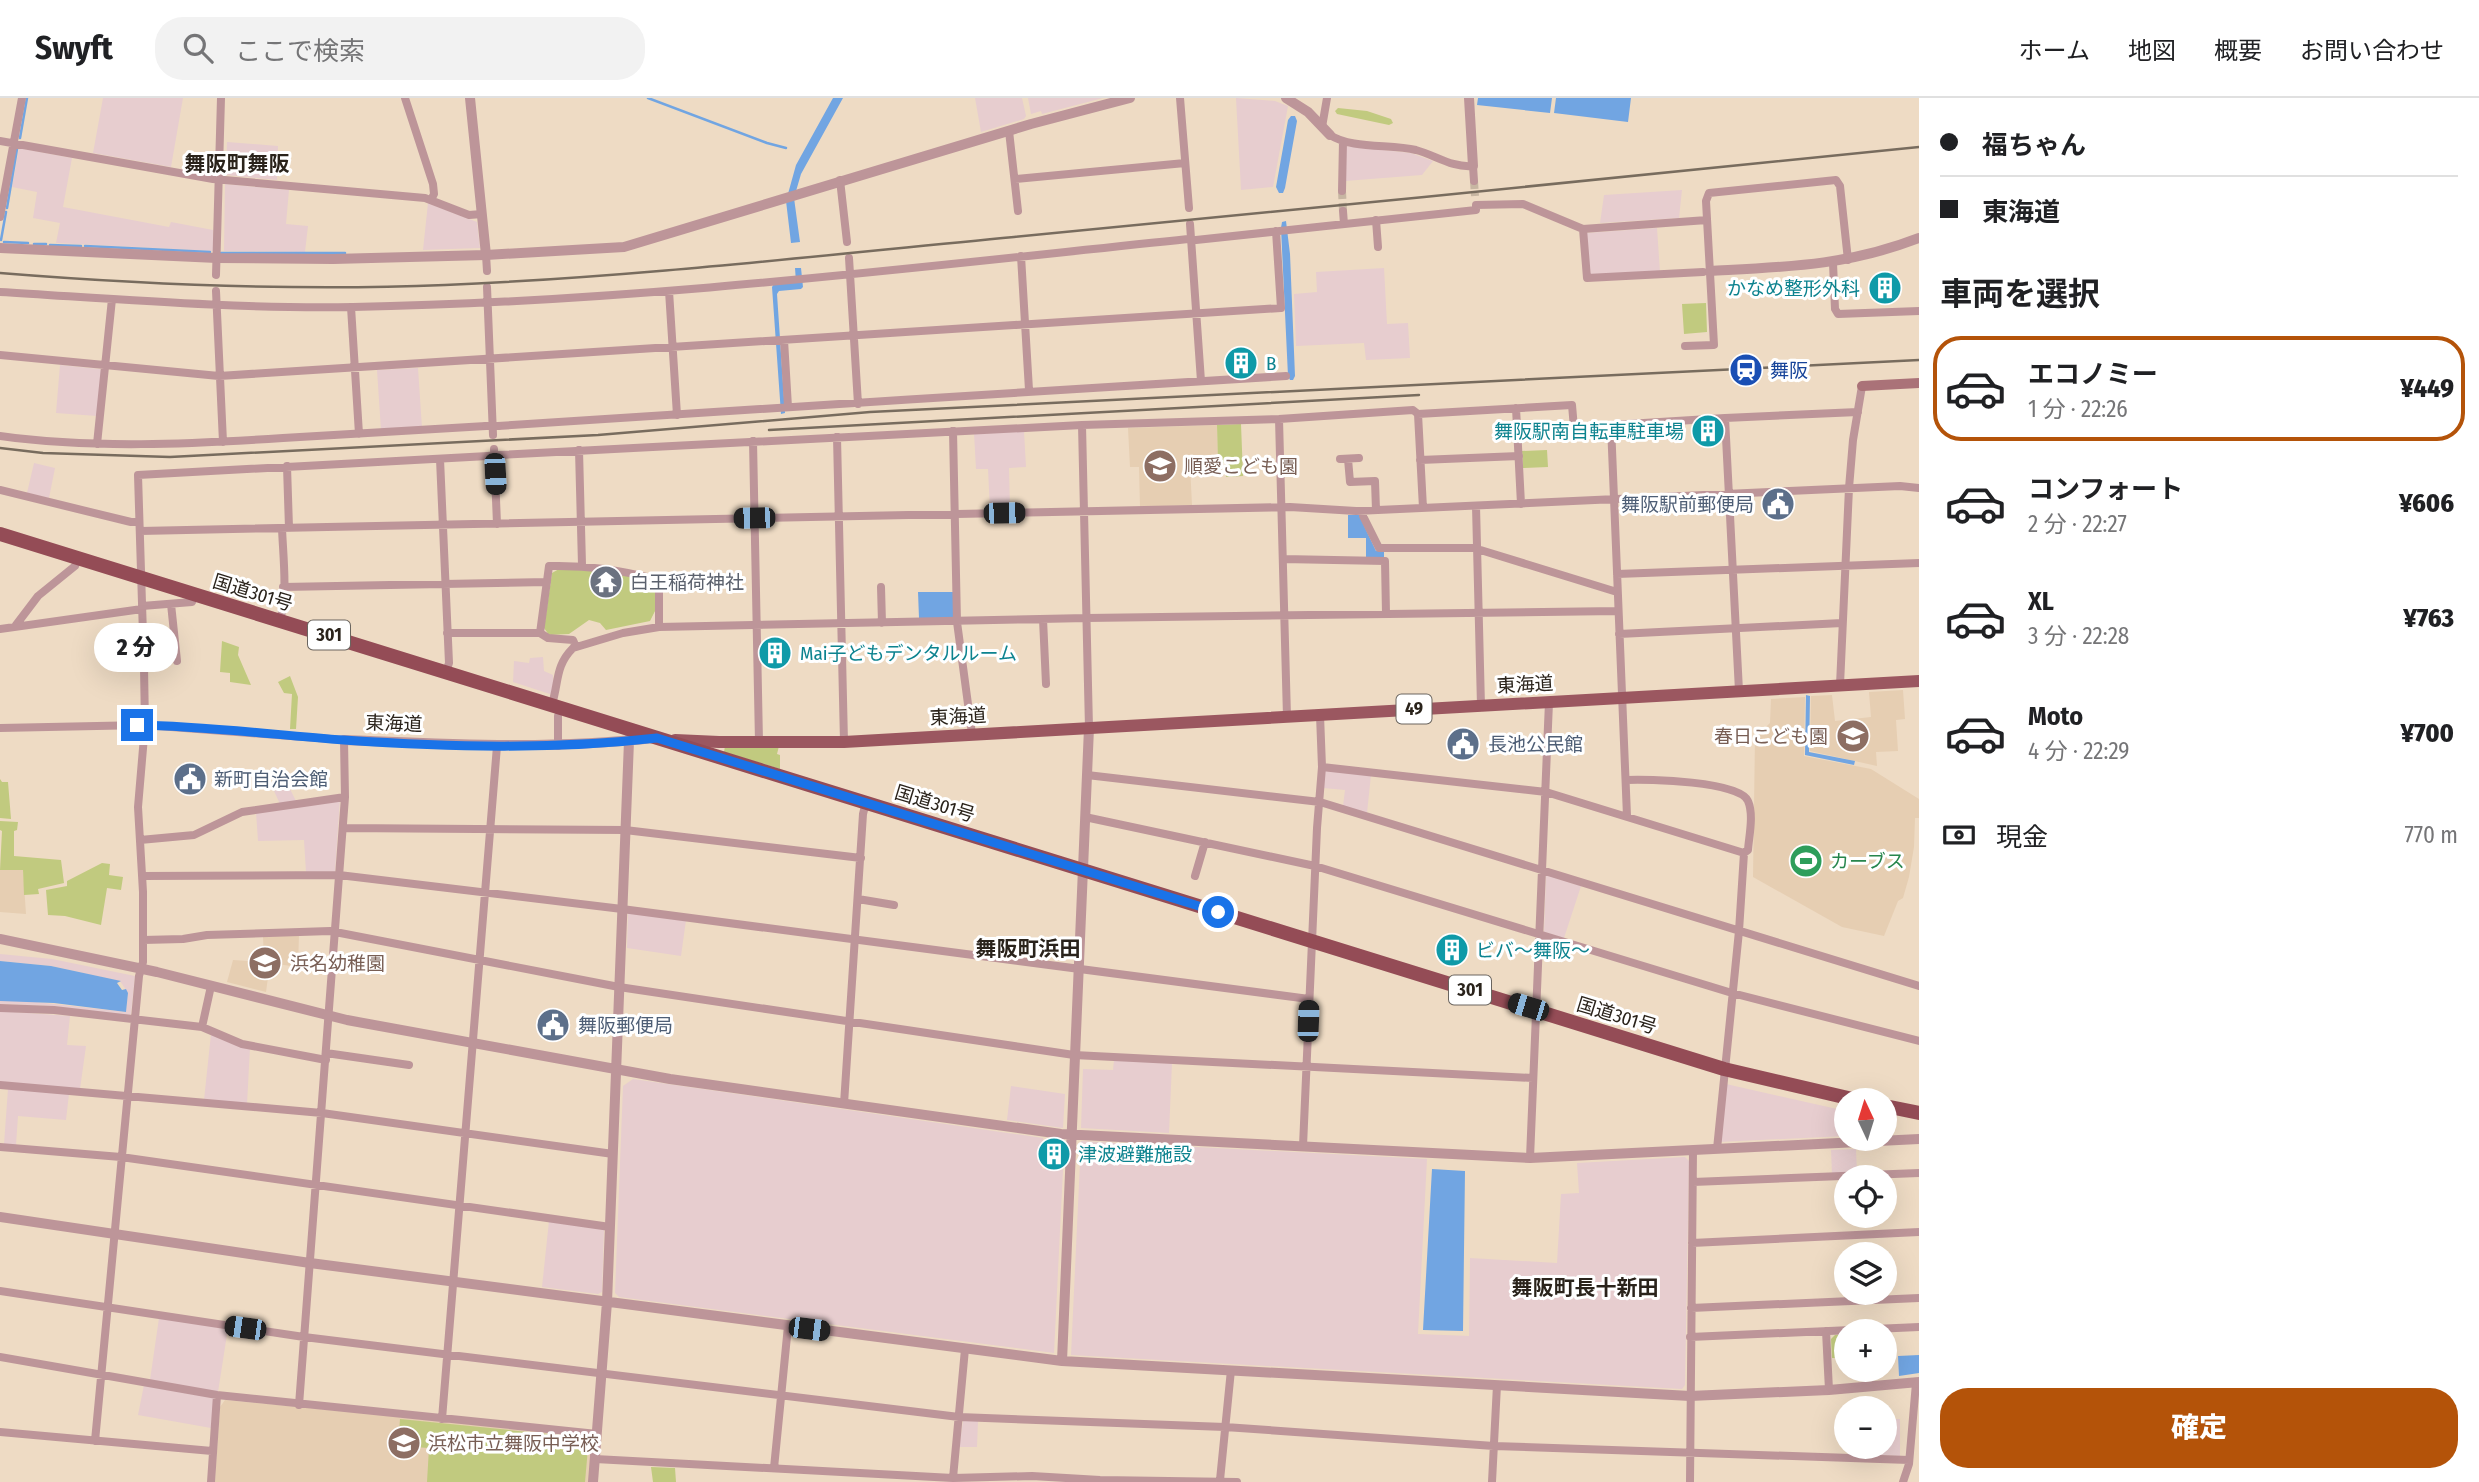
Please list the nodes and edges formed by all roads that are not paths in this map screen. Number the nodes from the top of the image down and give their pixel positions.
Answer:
1 (22, 98) edge
2 (221, 98) edge
3 (405, 98) edge
4 (470, 98) edge
5 (1130, 98) edge
6 (1180, 98) edge
7 (1286, 98) edge
8 (1327, 98) edge
9 (1469, 98) edge
10 (1322, 127) junction
11 (1009, 131) junction
12 (1330, 135) joint
13 (0, 141) edge
14 (1343, 141) junction
15 (13, 143) junction
16 (1185, 163) junction
17 (1473, 166) junction
18 (1015, 179) junction
19 (219, 180) junction
20 (840, 180) junction
21 (1474, 181) tunnel mouth
22 (1342, 191) tunnel mouth
23 (431, 200) junction
24 (1189, 208) dead end
25 (1018, 211) dead end
26 (1343, 211) tunnel mouth
27 (482, 214) junction
28 (0, 217) edge
29 (1376, 220) junction
30 (1707, 220) junction
31 (1344, 223) junction
32 (1190, 224) dead end
33 (1583, 229) junction
34 (1282, 231) junction
35 (1919, 238) edge
36 (1191, 239) junction
37 (847, 242) dead end
38 (1378, 247) dead end
39 (0, 248) edge
40 (486, 255) junction
41 (1021, 256) junction
42 (217, 258) junction
43 (849, 258) dead end
44 (1848, 260) junction
45 (1833, 263) junction
46 (486, 271) dead end
47 (1706, 272) junction
48 (850, 274) junction
49 (216, 275) dead end
50 (487, 287) dead end
51 (216, 291) dead end
52 (669, 291) junction
53 (0, 292) edge
54 (112, 299) junction
55 (488, 302) junction
56 (216, 305) junction
57 (351, 307) junction
58 (1919, 311) edge
59 (1196, 313) junction
60 (1025, 324) junction
61 (854, 335) junction
62 (780, 340) junction
63 (1685, 346) dead end
64 (673, 347) junction
65 (0, 355) edge
66 (491, 359) junction
67 (105, 365) junction
68 (355, 368) junction
69 (219, 376) junction
70 (1286, 376) dead end
71 (1201, 381) junction
72 (1919, 383) edge
73 (1863, 386) joint
74 (1029, 390) junction
75 (858, 404) junction
76 (785, 407) junction
77 (1516, 408) junction
78 (1858, 412) junction
79 (1418, 414) junction
80 (677, 415) junction
81 (1726, 418) junction
82 (1279, 419) junction
83 (1082, 425) junction
84 (1611, 425) junction
85 (953, 431) junction
86 (359, 434) junction
87 (493, 435) dead end
88 (0, 436) edge
89 (837, 437) junction
90 (753, 441) junction
91 (223, 442) junction
92 (97, 444) junction
93 (579, 450) junction
94 (494, 453) junction
95 (1518, 456) junction
96 (440, 458) junction
97 (1359, 458) dead end
98 (1420, 460) junction
99 (287, 466) junction
100 (1849, 488) junction
101 (1919, 488) edge
102 (0, 490) edge
103 (1729, 494) junction
104 (1614, 499) junction
105 (1521, 504) junction
106 (1476, 506) junction
107 (1282, 508) junction
108 (1423, 508) junction
109 (1376, 510) junction
110 (1363, 511) junction
111 (1084, 512) junction
112 (955, 514) junction
113 (839, 517) junction
114 (754, 518) junction
115 (580, 522) junction
116 (497, 524) junction
117 (443, 525) junction
118 (139, 527) junction
119 (286, 528) junction
120 (0, 534) edge
121 (1477, 549) junction
122 (78, 558) junction
123 (1283, 559) junction
124 (1919, 563) edge
125 (582, 565) junction
126 (1845, 566) junction
127 (1733, 570) junction
128 (1617, 574) junction
129 (141, 577) junction
130 (547, 582) junction
131 (446, 583) junction
132 (283, 587) junction
133 (881, 587) dead end
134 (1617, 592) junction
135 (195, 594) junction
136 (171, 604) junction
137 (142, 608) junction
138 (1618, 611) junction
139 (1386, 614) junction
140 (1478, 614) junction
141 (1284, 615) junction
142 (1087, 618) junction
143 (1043, 619) junction
144 (280, 620) junction
145 (957, 622) junction
146 (882, 623) junction
147 (1842, 623) junction
148 (841, 624) junction
149 (16, 625) junction
150 (756, 625) junction
151 (659, 627) junction
152 (1735, 628) junction
153 (0, 629) edge
154 (447, 633) junction
155 (540, 633) junction
156 (1619, 634) junction
157 (576, 647) junction
158 (177, 661) dead end
159 (446, 672) junction
160 (1919, 681) edge
161 (1046, 684) dead end
162 (1840, 685) junction
163 (1739, 691) junction
164 (1622, 698) junction
165 (1549, 702) junction
166 (1481, 706) junction
167 (555, 710) junction
168 (1320, 715) junction
169 (1287, 717) junction
170 (145, 725) junction
171 (0, 728) edge
172 (1089, 728) junction
173 (972, 734) junction
174 (630, 736) junction
175 (657, 738) junction
176 (344, 740) junction
177 (759, 742) junction
178 (844, 742) junction
179 (497, 746) junction
180 (558, 746) junction
181 (1322, 767) junction
182 (1087, 775) junction
183 (1627, 780) junction
184 (1546, 792) junction
185 (345, 797) junction
186 (866, 802) junction
187 (1320, 802) junction
188 (1627, 816) junction
189 (1085, 817) junction
190 (343, 828) junction
191 (490, 829) junction
192 (625, 831) junction
193 (140, 840) junction
194 (1205, 842) junction
195 (1744, 853) junction
196 (860, 858) junction
197 (1315, 866) junction
198 (1082, 870) junction
199 (1542, 871) junction
200 (339, 875) junction
201 (143, 876) junction
202 (1195, 876) dead end
203 (486, 892) junction
204 (858, 899) junction
205 (894, 905) dead end
206 (622, 909) junction
207 (1739, 931) junction
208 (335, 932) junction
209 (1539, 933) junction
210 (0, 939) edge
211 (856, 939) junction
212 (143, 940) junction
213 (1311, 941) junction
214 (479, 960) junction
215 (141, 969) junction
216 (1078, 969) junction
217 (211, 986) junction
218 (1919, 986) edge
219 (619, 987) junction
220 (1732, 993) junction
221 (1309, 999) junction
222 (0, 1008) edge
223 (1536, 1010) junction
224 (329, 1015) junction
225 (135, 1021) junction
226 (851, 1021) junction
227 (202, 1027) junction
228 (1919, 1041) edge
229 (473, 1043) junction
230 (1074, 1055) junction
231 (326, 1057) junction
232 (409, 1065) dead end
233 (1307, 1066) junction
234 (616, 1069) junction
235 (1724, 1069) junction
236 (1533, 1078) junction
237 (0, 1085) edge
238 (1834, 1095) edge
239 (127, 1096) junction
240 (844, 1104) junction
241 (1897, 1108) edge
242 (322, 1113) junction
243 (1919, 1113) edge
244 (466, 1133) junction
245 (1073, 1134) junction
246 (1919, 1139) edge
247 (1303, 1146) junction
248 (0, 1147) edge
249 (1717, 1149) junction
250 (1693, 1150) junction
251 (613, 1154) junction
252 (121, 1157) junction
253 (1530, 1158) junction
254 (1919, 1173) edge
255 (1693, 1182) junction
256 (316, 1185) junction
257 (460, 1205) junction
258 (0, 1217) edge
259 (610, 1227) junction
260 (1919, 1232) edge
261 (114, 1234) junction
262 (1692, 1242) junction
263 (310, 1263) junction
264 (453, 1282) junction
265 (0, 1291) edge
266 (1919, 1298) edge
267 (607, 1302) junction
268 (108, 1307) junction
269 (1691, 1308) junction
270 (788, 1326) junction
271 (1919, 1327) edge
272 (1826, 1331) junction
273 (304, 1337) junction
274 (1690, 1337) junction
275 (965, 1349) junction
276 (447, 1354) junction
277 (0, 1356) edge
278 (1062, 1361) junction
279 (1231, 1370) junction
280 (602, 1372) junction
281 (102, 1374) junction
282 (1918, 1383) edge
283 (1497, 1385) junction
284 (1829, 1390) junction
285 (217, 1395) junction
286 (781, 1395) junction
287 (1690, 1396) junction
288 (299, 1405) junction
289 (959, 1418) junction
290 (442, 1419) junction
291 (1225, 1427) junction
292 (0, 1432) edge
293 (597, 1434) junction
294 (95, 1441) junction
295 (1494, 1446) junction
296 (212, 1451) junction
297 (1691, 1452) junction
298 (595, 1459) junction
299 (1909, 1460) junction
300 (774, 1468) junction
301 (953, 1478) junction
302 (1218, 1481) edge
303 (211, 1482) edge
304 (593, 1482) edge
305 (1237, 1482) edge
306 (1492, 1482) edge
307 (1690, 1482) edge
308 (1903, 1482) edge

1 - 15 street
2 - 19 street
3 - 23 street
4 - 27 street
5 - 11 street
6 - 16 street
7 - 10 street
8 - 10 street
9 - 17 street
10 - 12 street
11 - 18 street
11 - 20 street
12 - 14 street
13 - 15 street
14 - 17 street
14 - 22 street
15 - 19 street
15 - 28 street
16 - 18 street
16 - 24 street
17 - 21 street
18 - 25 street
19 - 23 street
19 - 42 street
20 - 37 street
20 - 40 street
23 - 27 street
26 - 31 street
27 - 40 street
29 - 31 street
29 - 33 street
29 - 38 street
30 - 33 street
30 - 44 street
30 - 47 street
31 - 34 street
32 - 36 street
33 - 47 street
34 - 36 street
34 - 59 street
35 - 44 street
36 - 41 street
36 - 59 street
39 - 42 street
40 - 42 street
40 - 46 street
41 - 48 street
41 - 60 street
42 - 49 street
43 - 48 street
44 - 45 street
45 - 47 street
45 - 58 street
47 - 63 street
48 - 52 street
48 - 61 street
50 - 55 street
51 - 56 street
52 - 55 street
52 - 64 street
53 - 54 street
54 - 56 street
54 - 67 street
55 - 57 street
55 - 66 street
56 - 57 street
56 - 69 street
57 - 68 street
59 - 60 street
59 - 71 street
60 - 61 street
60 - 74 street
61 - 62 street
61 - 75 street
62 - 64 street
62 - 76 street
64 - 66 street
64 - 80 street
65 - 67 street
66 - 68 street
66 - 87 street
67 - 69 street
67 - 92 street
68 - 69 street
68 - 86 street
69 - 91 street
70 - 71 street
71 - 74 street
72 - 73 main road
73 - 78 street
74 - 75 street
75 - 76 street
76 - 80 street
77 - 79 street
77 - 84 street
77 - 95 street
78 - 81 street
78 - 100 street
79 - 82 street
79 - 98 street
80 - 86 street, bridge
81 - 84 street
81 - 103 street
82 - 83 street
82 - 107 street
83 - 85 street
83 - 111 street
84 - 104 street
85 - 89 street
85 - 112 street
86 - 91 street
88 - 92 street
89 - 90 street
89 - 113 street
90 - 93 street
90 - 114 street
91 - 92 street
93 - 94 street
93 - 115 street
94 - 96 street
94 - 116 street
95 - 98 street
95 - 105 street
96 - 99 street
96 - 117 street
97 - 109 street
98 - 108 street
99 - 118 street
99 - 119 street
100 - 101 street
100 - 103 street
100 - 126 street
102 - 118 street
103 - 104 street
103 - 127 street
104 - 105 street
104 - 128 street
105 - 106 street
106 - 108 street
106 - 121 street
107 - 110 street
107 - 111 street
107 - 123 street
108 - 109 street
109 - 110 street
110 - 121 street
111 - 112 street
111 - 142 street
112 - 113 street
112 - 145 street
113 - 114 street
113 - 148 street
114 - 115 street
114 - 150 street
115 - 116 street
115 - 125 street
116 - 117 street
117 - 119 street
117 - 131 street
118 - 119 street
118 - 129 street
119 - 132 street
120 - 122 highway, 国道301号 / 301
121 - 134 street
121 - 140 street
122 - 129 highway, 国道301号 / 301
122 - 149 street
123 - 139 street
123 - 141 street
124 - 126 street
125 - 130 street
125 - 151 street
126 - 127 street
126 - 147 street
127 - 128 street
127 - 152 street
128 - 134 street
129 - 135 highway, 国道301号 / 301
129 - 137 street
130 - 131 street
130 - 155 street
131 - 132 street
131 - 154 street
132 - 144 street
133 - 146 street
134 - 138 street
135 - 136 street
135 - 144 highway, 国道301号 / 301
136 - 137 street
136 - 158 street
137 - 149 street
137 - 170 street
138 - 140 street
138 - 156 street
139 - 140 street
139 - 141 street
140 - 166 street
141 - 142 street
141 - 169 street
142 - 143 street
142 - 172 street
143 - 145 street
143 - 161 street
144 - 159 highway, 国道301号 / 301
145 - 146 street
145 - 173 street
146 - 148 street
147 - 152 street
147 - 162 street
148 - 150 street
148 - 178 street
149 - 153 street
150 - 151 street
150 - 177 street
151 - 157 street
152 - 156 street
152 - 163 street
154 - 155 street
154 - 159 street
155 - 157 street
156 - 164 street
157 - 167 street
159 - 167 highway, 国道301号 / 301
160 - 162 main road, 東海道 / 49
162 - 163 main road, 東海道 / 49
163 - 164 main road, 東海道 / 49
164 - 165 main road, 東海道 / 49
164 - 183 street
165 - 166 main road, 東海道 / 49
165 - 184 street
166 - 168 main road, 東海道 / 49
167 - 174 highway, 国道301号 / 301
167 - 180 street
168 - 169 main road, 東海道 / 49
168 - 181 street
169 - 172 main road, 東海道 / 49
170 - 171 street, 東海道
170 - 176 street, 東海道
170 - 193 street
172 - 173 main road, 東海道 / 49
172 - 182 street
173 - 178 main road, 東海道 / 49
174 - 175 highway, 国道301号 / 301
174 - 180 street, 東海道
174 - 192 street
175 - 177 main road, 東海道 / 49
175 - 186 highway, 国道301号 / 301
176 - 179 street, 東海道
176 - 185 street
177 - 178 main road, 東海道 / 49
179 - 180 street, 東海道
179 - 191 street
181 - 184 street
181 - 187 street
182 - 187 street
182 - 189 street
183 - 188 street
183 - 195 street
184 - 188 street
184 - 199 street
185 - 190 street
185 - 193 street
186 - 196 street
186 - 198 highway, 国道301号 / 301
187 - 197 street
187 - 199 street
188 - 195 street
189 - 194 street
189 - 198 street
190 - 191 street
190 - 200 street
191 - 192 street
191 - 203 street
192 - 196 street
192 - 206 street
193 - 201 street
194 - 197 street
194 - 202 street
195 - 207 street
196 - 204 street
197 - 209 street
197 - 213 street
198 - 213 highway, 国道301号 / 301
198 - 216 street
199 - 207 street
199 - 209 street
200 - 201 street
200 - 203 street
200 - 208 street
201 - 212 street
203 - 206 street
203 - 214 street
204 - 205 street
204 - 211 street
206 - 211 street
206 - 219 street
207 - 218 street
207 - 220 street
208 - 212 street
208 - 214 street
208 - 224 street
209 - 220 street
209 - 223 street
210 - 215 street
211 - 216 street
211 - 226 street
212 - 215 street
213 - 221 street
213 - 223 highway, 国道301号 / 301
214 - 219 street
214 - 229 street
215 - 217 street
215 - 225 street
216 - 221 street
216 - 230 street
217 - 224 street
217 - 227 street
219 - 226 street
219 - 234 street
220 - 228 street
220 - 235 street
221 - 233 street
222 - 225 street
223 - 235 highway, 国道301号 / 301
223 - 236 street
224 - 229 street
224 - 231 street
225 - 227 street
225 - 239 street
226 - 230 street
226 - 240 street
227 - 231 street
229 - 234 street
229 - 244 street
230 - 233 street
230 - 245 street
231 - 232 street
231 - 242 street
233 - 236 street
233 - 247 street
234 - 240 street
234 - 251 street
235 - 238 highway, 国道301号 / 301
235 - 249 street
236 - 253 street
237 - 239 street
239 - 242 street
239 - 252 street
240 - 245 street
241 - 243 highway
242 - 244 street
242 - 256 street
244 - 251 street
244 - 257 street
245 - 247 street
245 - 278 street
246 - 249 street
247 - 253 street
248 - 252 street
249 - 250 street
250 - 253 street
250 - 255 street
251 - 259 street
252 - 256 street
252 - 261 street
254 - 255 street
255 - 262 street
256 - 257 street
256 - 263 street
257 - 259 street
257 - 264 street
258 - 261 street
259 - 267 street
260 - 262 street
261 - 263 street
261 - 268 street
262 - 269 street
263 - 264 street
263 - 273 street
264 - 267 street
264 - 276 street
265 - 268 street
266 - 269 street
267 - 270 street
267 - 280 street
268 - 273 street
268 - 281 street
269 - 274 street
270 - 275 street
270 - 286 street
271 - 272 street
272 - 274 street
272 - 284 street
273 - 276 street
273 - 288 street
274 - 287 street
275 - 278 street
275 - 289 street
276 - 280 street
276 - 290 street
277 - 281 street
278 - 279 street
279 - 283 street
279 - 291 street
280 - 286 street
280 - 293 street
281 - 285 street
281 - 294 street
282 - 284 street
282 - 299 street
283 - 287 street
283 - 295 street
284 - 287 street
285 - 288 street
285 - 296 street
286 - 289 street
286 - 300 street
287 - 297 street
288 - 290 street
289 - 291 street
289 - 301 street
290 - 293 street
291 - 295 street
291 - 302 street
292 - 294 street
293 - 298 street
294 - 296 street
295 - 297 street
295 - 306 street
296 - 303 street
297 - 299 street
297 - 307 street
298 - 300 street
298 - 304 street
299 - 308 street
300 - 301 street
301 - 302 street
302 - 305 street

